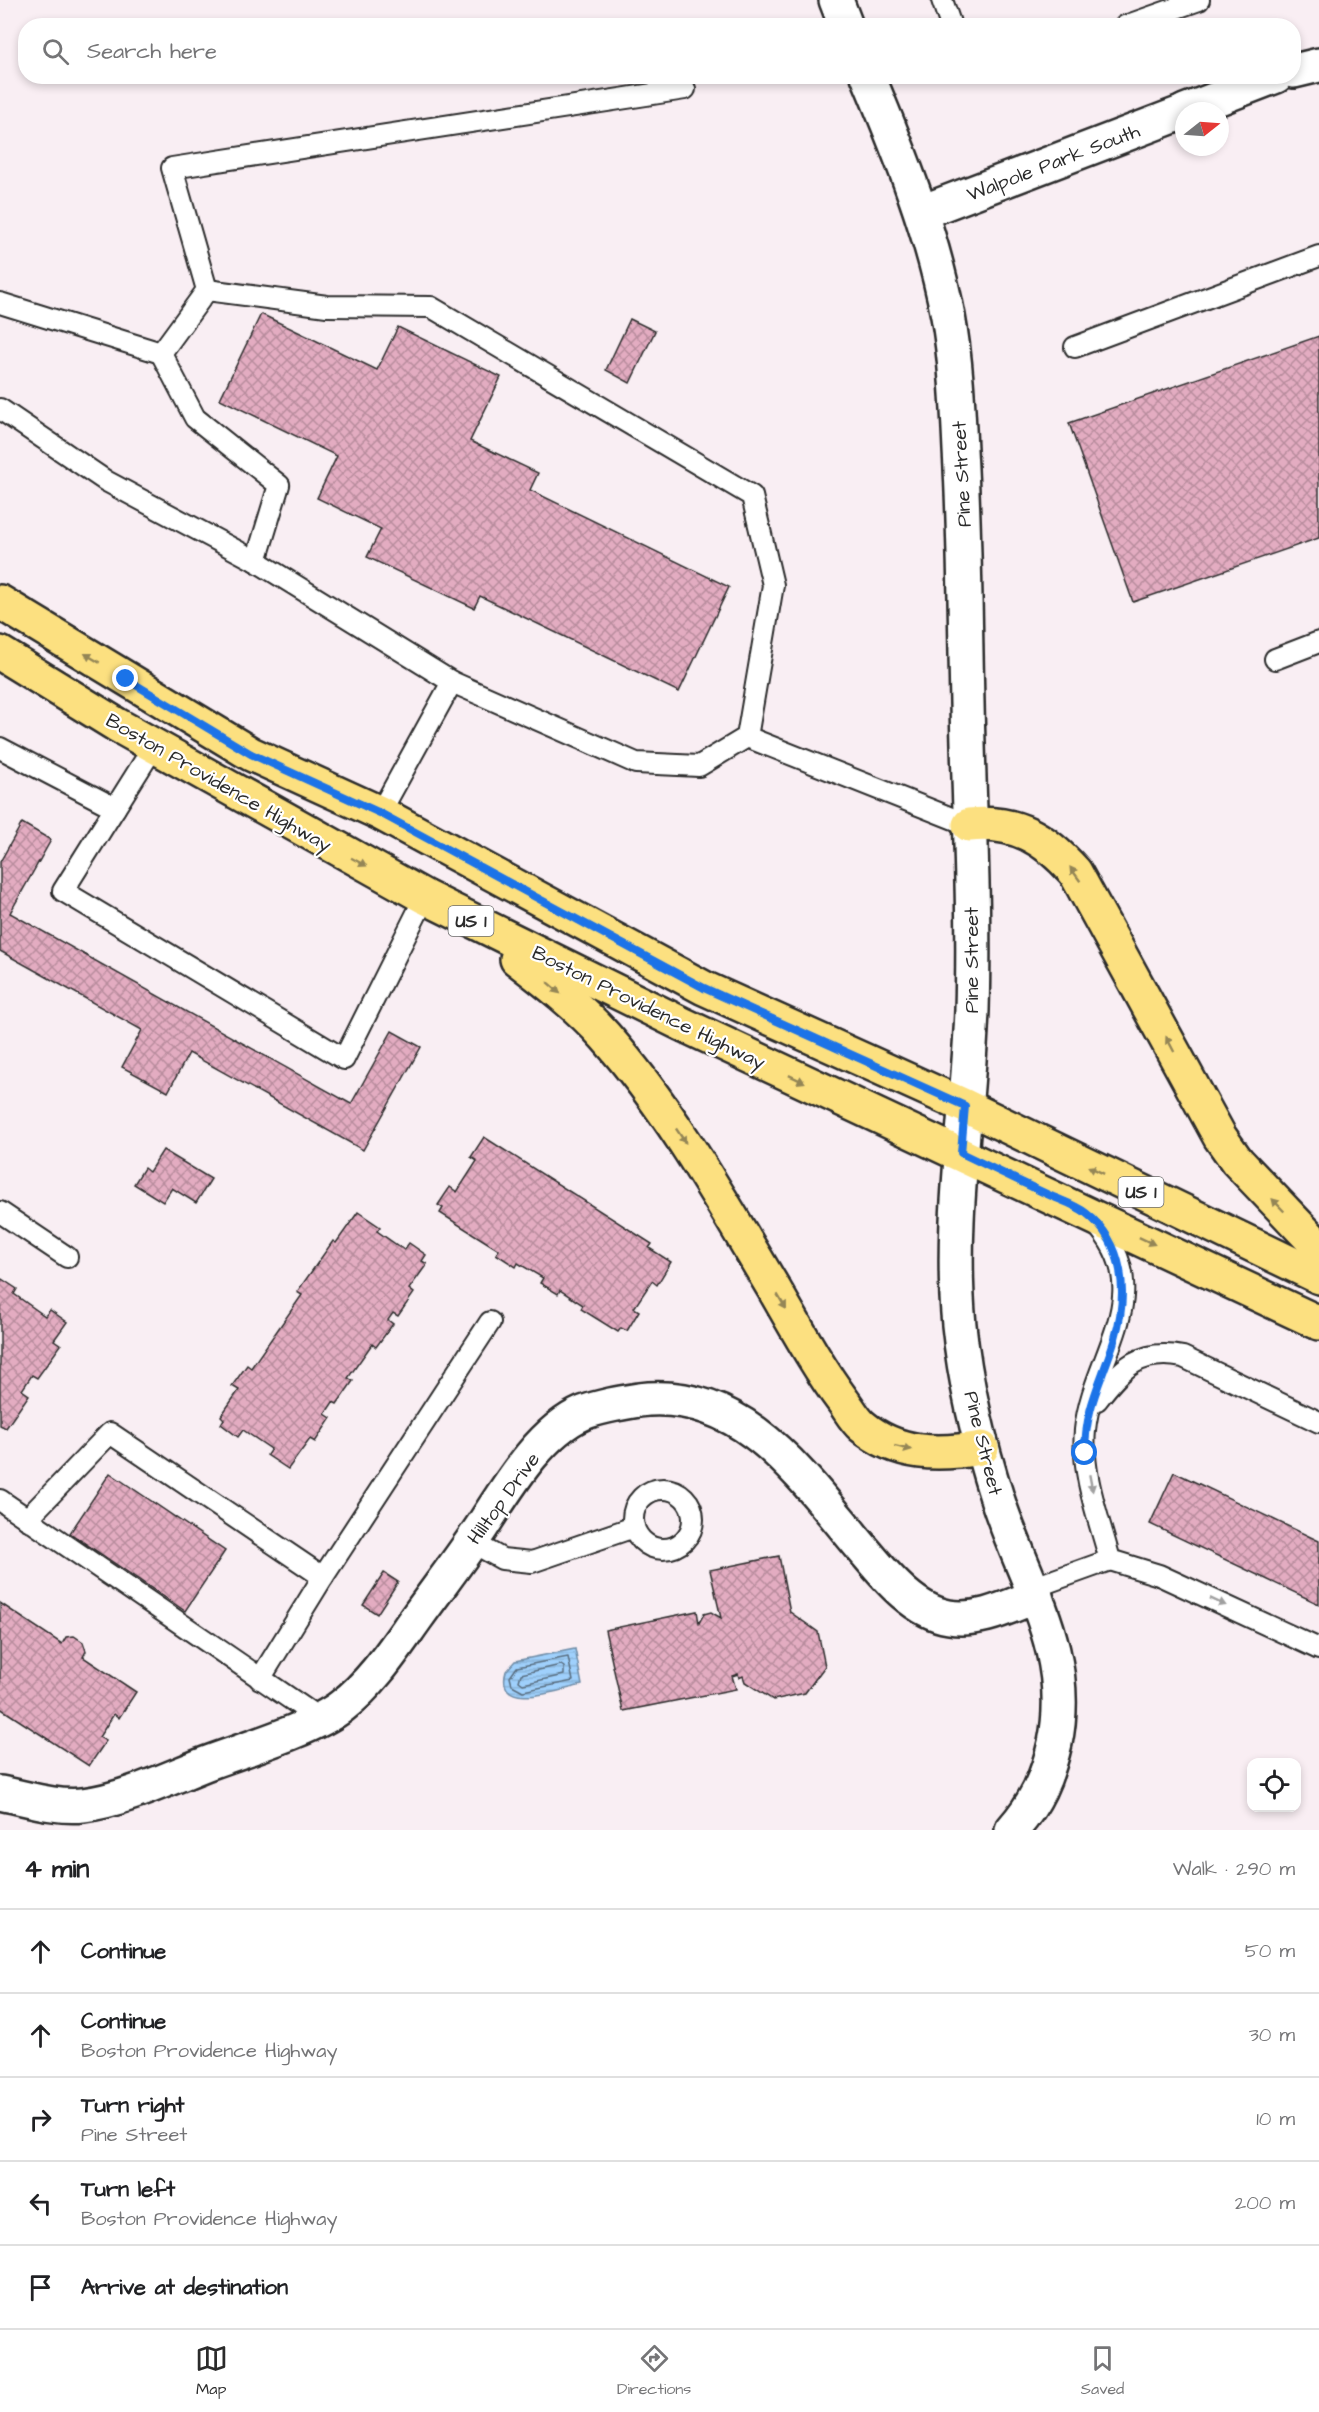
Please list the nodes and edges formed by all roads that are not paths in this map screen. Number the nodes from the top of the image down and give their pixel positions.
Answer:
1 (836, 0) edge
2 (942, 0) edge
3 (1199, 0) edge
4 (843, 18) edge
5 (948, 18) edge
6 (1148, 18) edge
7 (1319, 65) edge
8 (1301, 69) edge
9 (871, 84) edge
10 (1255, 84) edge
11 (685, 89) dead end
12 (1208, 102) edge
13 (1175, 115) edge
14 (921, 212) junction
15 (1319, 256) edge
16 (207, 290) junction
17 (0, 303) edge
18 (1075, 347) dead end
19 (161, 353) junction
20 (0, 409) edge
21 (256, 561) junction
22 (0, 602) edge
23 (1319, 642) edge
24 (0, 653) edge
25 (1275, 659) dead end
26 (452, 682) junction
27 (747, 737) junction
28 (154, 746) junction
29 (0, 748) edge
30 (115, 808) junction
31 (380, 813) junction
32 (969, 825) junction
33 (424, 897) junction
34 (458, 914) junction
35 (965, 1106) junction
36 (961, 1153) junction
37 (0, 1212) edge
38 (1085, 1212) junction
39 (1319, 1247) edge
40 (67, 1257) dead end
41 (1319, 1277) edge
42 (490, 1322) dead end
43 (1319, 1323) edge
44 (1091, 1407) junction
45 (1319, 1422) edge
46 (982, 1448) junction
47 (0, 1500) edge
48 (27, 1519) junction
49 (634, 1527) dead end
50 (472, 1542) junction
51 (1110, 1560) junction
52 (323, 1576) junction
53 (1034, 1592) junction
54 (1319, 1648) edge
55 (260, 1679) junction
56 (320, 1719) junction
57 (0, 1793) edge
58 (1012, 1830) edge

1 - 4 street
2 - 5 lane
3 - 6 lane
7 - 8 street
9 - 14 street, Pine Street
10 - 12 street, Walpole Park South
11 - 16 lane
13 - 14 street, Walpole Park South
14 - 32 street, Pine Street
15 - 18 lane
16 - 19 lane
16 - 27 lane
17 - 19 lane
19 - 21 lane
20 - 21 lane
21 - 26 lane
31 -> 22 main road, Boston Providence Highway / US 1
23 - 25 lane
24 - 28 main road, Boston Providence Highway / US 1
26 - 27 lane
26 - 31 lane
27 - 32 lane
28 - 30 lane
28 -> 33 main road, Boston Providence Highway / US 1
29 - 30 lane
30 - 33 lane
31 - 35 main road, Boston Providence Highway / US 1
32 - 35 street, Pine Street
39 -> 32 main road
33 - 34 main road, Boston Providence Highway / US 1
34 -> 36 main road, Boston Providence Highway / US 1
34 -> 46 main road
35 - 36 street, Pine Street
41 -> 35 main road, Boston Providence Highway / US 1
36 - 38 main road, Boston Providence Highway / US 1
36 - 46 street, Pine Street
37 - 40 lane
38 -> 43 main road, Boston Providence Highway / US 1
38 - 44 lane
42 - 52 lane
44 - 45 lane
44 -> 51 lane
46 - 53 street, Pine Street
47 - 48 lane
48 - 52 lane
48 - 55 lane
49 - 50 lane
50 - 53 street, Hilltop Drive
50 - 56 street, Hilltop Drive
51 - 53 lane
51 -> 54 lane
52 - 55 lane
53 - 58 street, Pine Street
55 - 56 lane
56 - 57 street, Hilltop Drive

